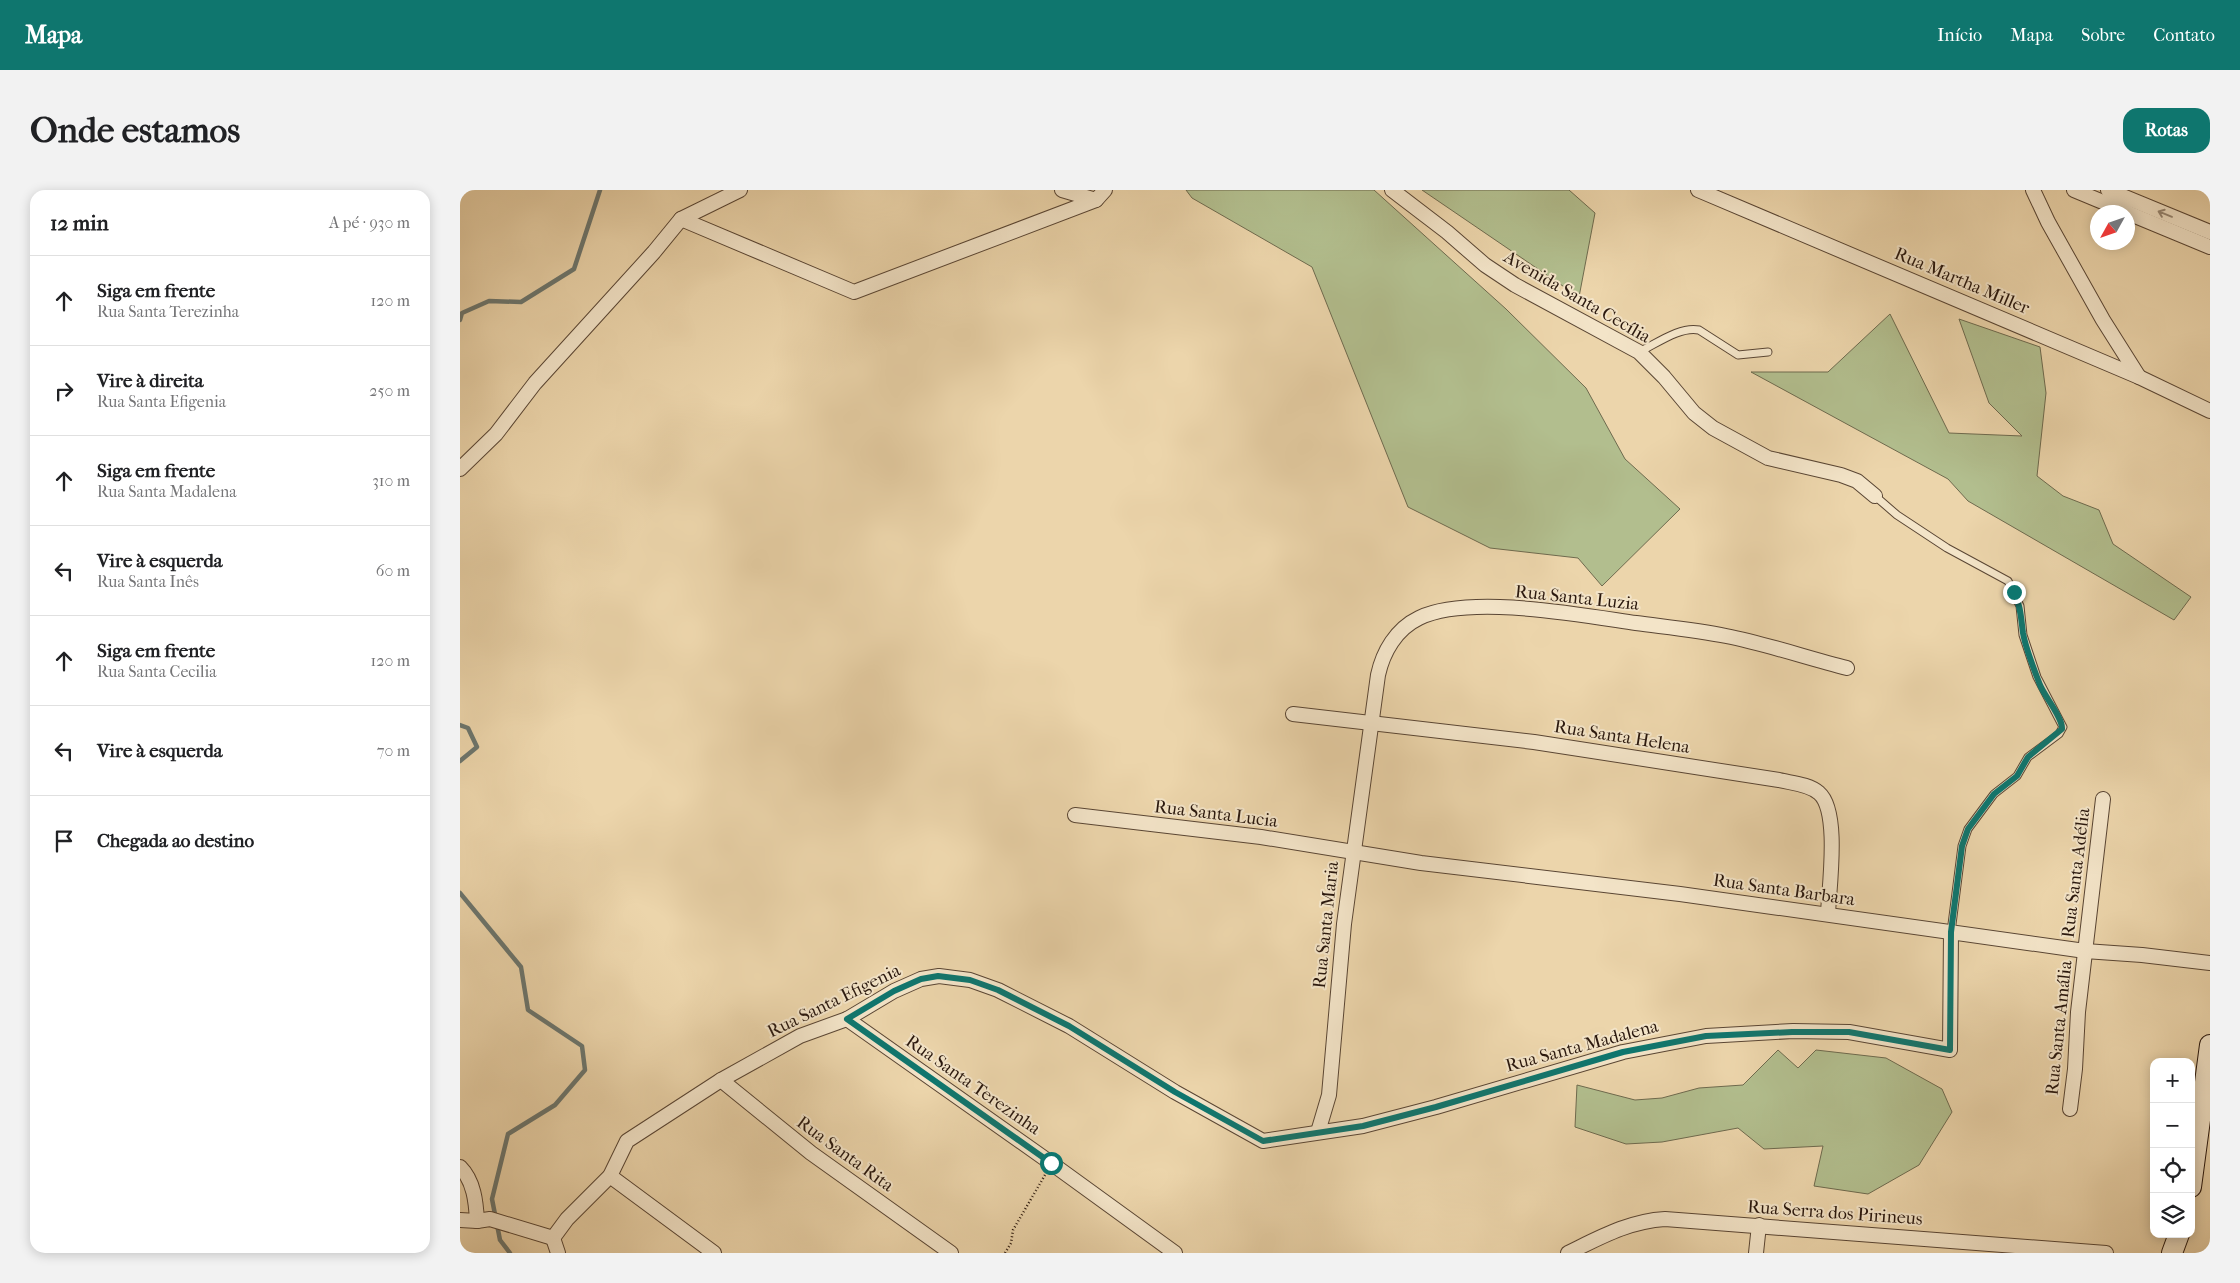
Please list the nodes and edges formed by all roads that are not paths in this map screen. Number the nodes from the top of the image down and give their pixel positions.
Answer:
1 (740, 190) edge
2 (1062, 190) edge
3 (1392, 190) edge
4 (2034, 190) edge
5 (2074, 190) edge
6 (2108, 190) edge
7 (1700, 191) edge
8 (1100, 195) edge
9 (2109, 205) edge
10 (2135, 216) edge
11 (680, 218) junction
12 (2210, 232) edge
13 (2210, 248) edge
14 (1639, 352) junction
15 (1768, 352) dead end
16 (2140, 377) junction
17 (2210, 411) edge
18 (460, 470) edge
19 (1875, 496) joint
20 (1847, 668) dead end
21 (1293, 714) dead end
22 (1370, 722) junction
23 (2103, 799) dead end
24 (1075, 815) dead end
25 (1352, 853) junction
26 (1828, 914) junction
27 (1951, 932) junction
28 (2085, 951) junction
29 (2210, 964) edge
30 (847, 1019) junction
31 (2210, 1045) edge
32 (721, 1080) junction
33 (2070, 1109) dead end
34 (1318, 1132) junction
35 (2195, 1157) edge
36 (460, 1167) edge
37 (610, 1176) junction
38 (460, 1220) edge
39 (484, 1220) junction
40 (1759, 1225) junction
41 (553, 1238) junction
42 (2177, 1238) edge
43 (558, 1253) edge
44 (714, 1253) edge
45 (951, 1253) edge
46 (1174, 1253) edge
47 (1568, 1253) edge
48 (1756, 1253) edge
49 (2106, 1253) edge
50 (2172, 1253) edge

1 - 11 street
2 - 8 street
3 - 14 street, Avenida Santa Cecília
4 - 16 street
5 - 9 street
12 -> 6 street
7 - 16 street, Rua Martha Miller
8 - 11 street
10 - 13 street
11 - 18 street
14 - 15 lane
14 - 19 street, Avenida Santa Cecília
16 - 17 street, Rua Martha Miller
19 - 27 lane
20 - 22 street, Rua Santa Luzia
21 - 22 street, Rua Santa Helena
22 - 25 street, Rua Santa Maria
22 - 26 street, Rua Santa Helena
23 - 28 street, Rua Santa Adélia
24 - 25 street, Rua Santa Lucia
25 - 26 street, Rua Santa Barbara
25 - 34 street, Rua Santa Maria
26 - 27 street, Rua Santa Barbara
27 - 28 street, Rua Santa Barbara
27 - 34 street, Rua Santa Madalena
28 - 29 street, Rua Santa Barbara
28 - 33 street, Rua Santa Amália
30 - 32 street, Rua Santa Efigenia
30 - 34 street, Rua Santa Efigenia
30 - 46 street, Rua Santa Terezinha
31 - 35 main road
32 - 37 street, Rua Santa Efigenia
32 - 45 street, Rua Santa Rita
36 - 39 street
37 - 41 street, Rua Santa Efigenia
37 - 44 street
38 - 39 street
39 - 41 street
40 - 47 street, Rua Serra dos Pirineus
40 - 48 street
40 - 49 street, Rua Serra dos Pirineus
41 - 43 street
42 - 50 main road

